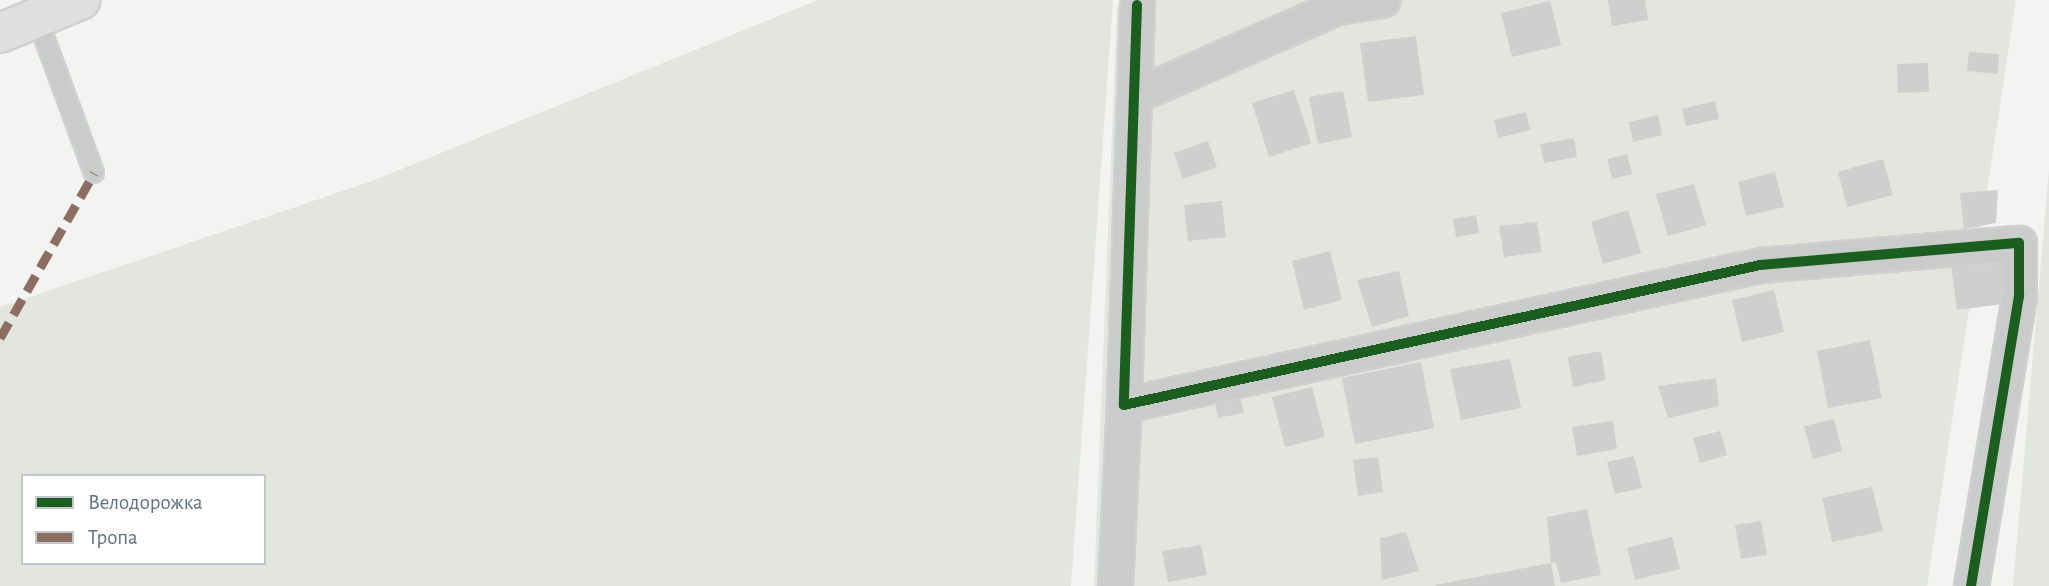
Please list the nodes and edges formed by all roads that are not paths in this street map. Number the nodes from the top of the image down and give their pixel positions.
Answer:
1 (80, 0) edge
2 (1382, 0) edge
3 (1137, 5) dead end
4 (37, 18) junction
5 (0, 33) edge
6 (1134, 96) junction
7 (94, 173) dead end
8 (1124, 405) junction
9 (1963, 585) edge
10 (1115, 586) edge

1 - 4 main road
2 - 6 street
3 - 6 street
4 - 5 main road
4 - 7 lane
6 - 8 street
8 - 9 street
8 - 10 street

